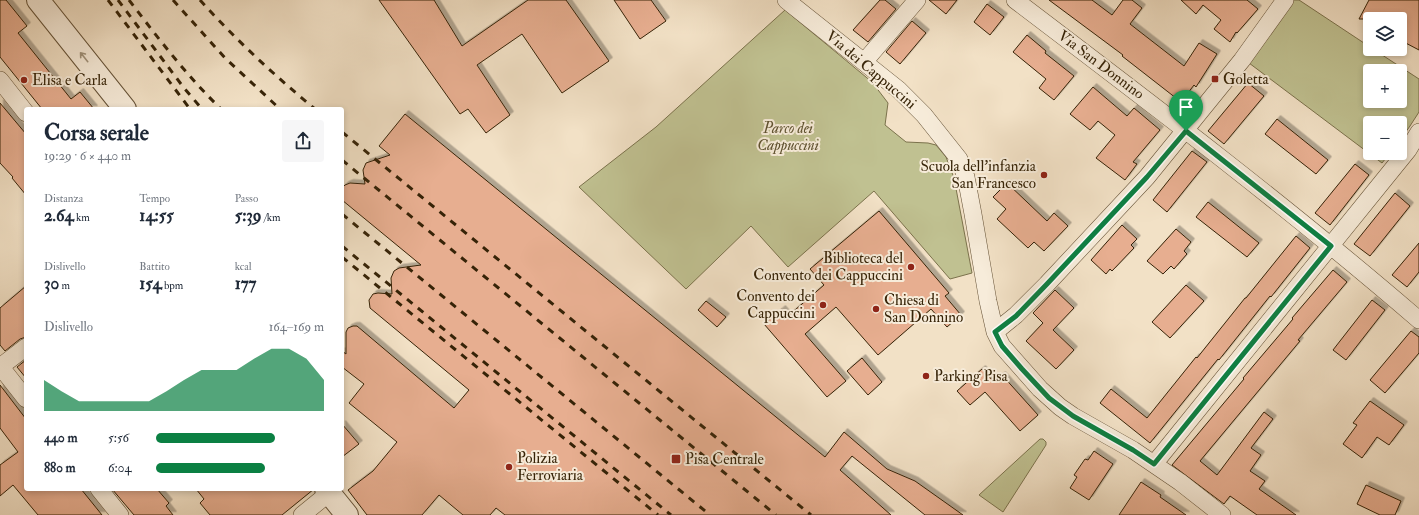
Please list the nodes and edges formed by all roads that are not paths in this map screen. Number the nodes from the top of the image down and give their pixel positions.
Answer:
1 (38, 0) edge
2 (786, 0) edge
3 (917, 0) edge
4 (1016, 0) edge
5 (1281, 1) edge
6 (864, 62) junction
7 (0, 80) edge
8 (124, 107) edge
9 (24, 110) edge
10 (1186, 131) junction
11 (1419, 132) edge
12 (1414, 153) edge
13 (1331, 246) junction
14 (1419, 320) edge
15 (995, 332) junction
16 (24, 349) edge
17 (0, 367) edge
18 (24, 397) edge
19 (1154, 464) junction
20 (101, 491) edge
21 (327, 491) edge
22 (120, 515) edge
23 (302, 515) edge
24 (347, 515) edge
25 (1222, 515) edge

8 -> 1 street
2 - 6 street, Via dei Cappuccini
3 - 6 street
4 - 10 street, Via San Donnino
5 - 10 street
6 - 15 street, Via dei Cappuccini
7 - 9 street
10 - 13 street, Via San Donnino
10 - 15 street
11 - 12 street
12 - 13 street
13 - 14 street, Via San Donnino
13 - 19 street
15 - 19 street, Via dei Cappuccini
16 - 17 street
17 - 18 street
19 - 25 street, Via dei Cappuccini
20 - 22 street
21 - 23 street
21 - 24 street

